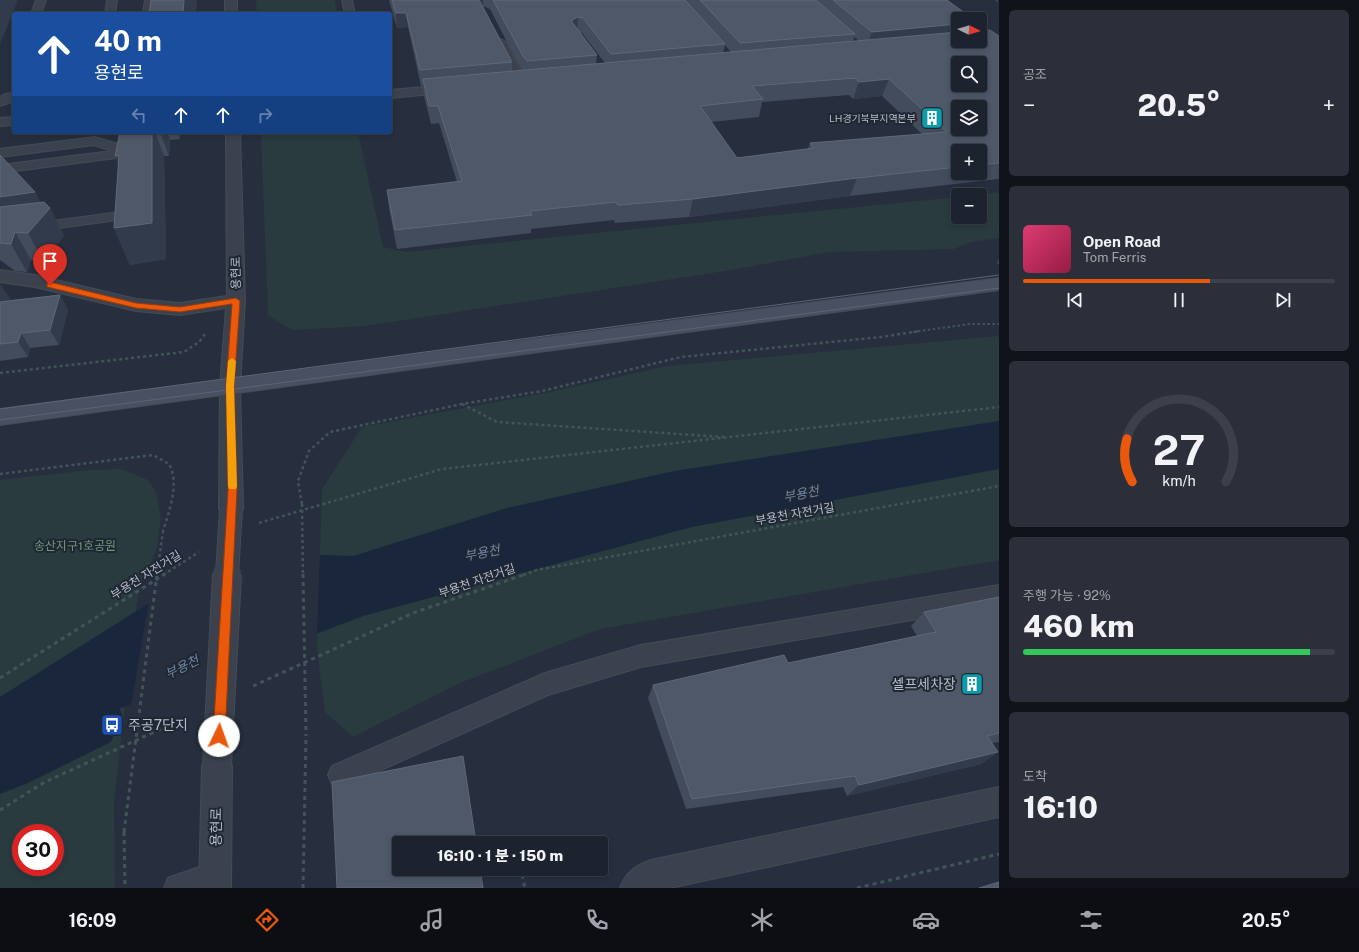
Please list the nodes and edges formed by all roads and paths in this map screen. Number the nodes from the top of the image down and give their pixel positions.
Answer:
1 (41, 0) edge
2 (112, 0) edge
3 (150, 0) edge
4 (231, 0) edge
5 (347, 0) edge
6 (996, 0) edge
7 (999, 3) edge
8 (37, 12) edge
9 (110, 12) edge
10 (148, 12) edge
11 (231, 12) edge
12 (350, 12) edge
13 (495, 31) edge
14 (508, 84) edge
15 (461, 88) edge
16 (392, 94) edge
17 (12, 98) edge
18 (0, 102) edge
19 (12, 121) edge
20 (0, 122) edge
21 (133, 134) edge
22 (233, 134) edge
23 (96, 137) edge
24 (123, 150) junction
25 (0, 153) edge
26 (0, 169) edge
27 (120, 216) edge
28 (0, 232) edge
29 (0, 276) edge
30 (999, 284) edge
31 (236, 301) junction
32 (999, 324) edge
33 (208, 330) dead end
34 (0, 373) edge
35 (230, 386) junction
36 (462, 404) junction
37 (999, 407) edge
38 (0, 417) edge
39 (731, 438) junction
40 (0, 474) edge
41 (999, 486) edge
42 (254, 524) dead end
43 (205, 548) dead end
44 (999, 595) edge
45 (0, 678) edge
46 (247, 689) dead end
47 (189, 716) dead end
48 (341, 775) dead end
49 (999, 802) edge
50 (0, 810) edge
51 (999, 854) edge
52 (522, 876) edge
53 (215, 882) edge
54 (125, 888) edge
55 (178, 888) edge
56 (303, 888) edge
57 (525, 888) edge
58 (636, 888) edge
59 (857, 888) edge

1 - 8 lane
2 - 9 lane
3 - 10 lane
4 - 11 street
5 - 12 lane
6 - 7 path
13 - 14 lane
15 - 16 lane
17 - 18 lane
19 - 20 lane
21 - 24 lane
22 - 31 street, 용현로
23 - 24 lane
23 - 25 lane
24 - 26 lane
27 - 28 lane
29 - 31 street
30 - 35 main road
31 - 35 street, 용현로
32 - 36 path
33 - 34 path
35 - 38 main road
35 - 53 street, 용현로, bridge
36 - 39 path
36 - 56 path, bridge
37 - 39 path
39 - 42 path
40 - 54 path, bridge
41 - 46 path, 부용천 자전거길
43 - 45 path, 부용천 자전거길
44 - 48 lane
47 - 50 path
49 - 58 street
51 - 59 path
52 - 57 path
53 - 55 lane

